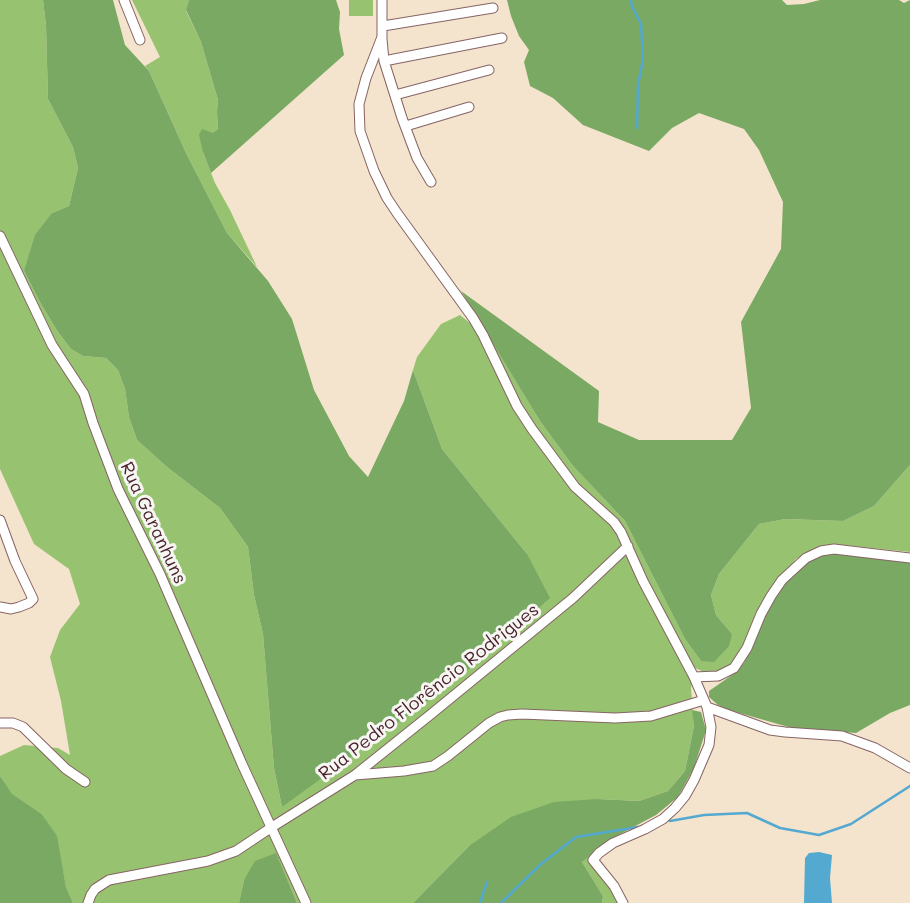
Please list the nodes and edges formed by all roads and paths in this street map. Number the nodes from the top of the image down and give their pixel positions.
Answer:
1 (124, 0) edge
2 (382, 0) edge
3 (493, 8) dead end
4 (383, 26) junction
5 (382, 37) junction
6 (502, 38) dead end
7 (140, 40) dead end
8 (384, 61) junction
9 (489, 70) dead end
10 (395, 94) junction
11 (469, 107) dead end
12 (405, 126) junction
13 (431, 182) dead end
14 (0, 236) edge
15 (0, 520) edge
16 (628, 546) junction
17 (910, 558) edge
18 (0, 607) edge
19 (694, 677) junction
20 (706, 703) junction
21 (0, 723) edge
22 (910, 768) edge
23 (355, 775) junction
24 (85, 782) dead end
25 (271, 827) junction
26 (88, 903) edge
27 (306, 903) edge
28 (623, 903) edge

1 - 7 street
2 - 4 street
3 - 4 street
4 - 5 street
5 - 8 street
5 - 16 street
6 - 8 street
8 - 10 street
9 - 10 street
10 - 12 street
11 - 12 street
12 - 13 street
14 - 25 street, Rua Garanhuns
15 - 18 street
16 - 19 street
16 - 23 street, Rua Pedro Florêncio Rodrigues
17 - 19 street
19 - 20 street
20 - 22 street
20 - 23 street
20 - 28 street
21 - 24 street
23 - 25 street, Rua Pedro Florêncio Rodrigues
25 - 26 street, Rua Pedro Florêncio Rodrigues
25 - 27 street, Rua Garanhuns

